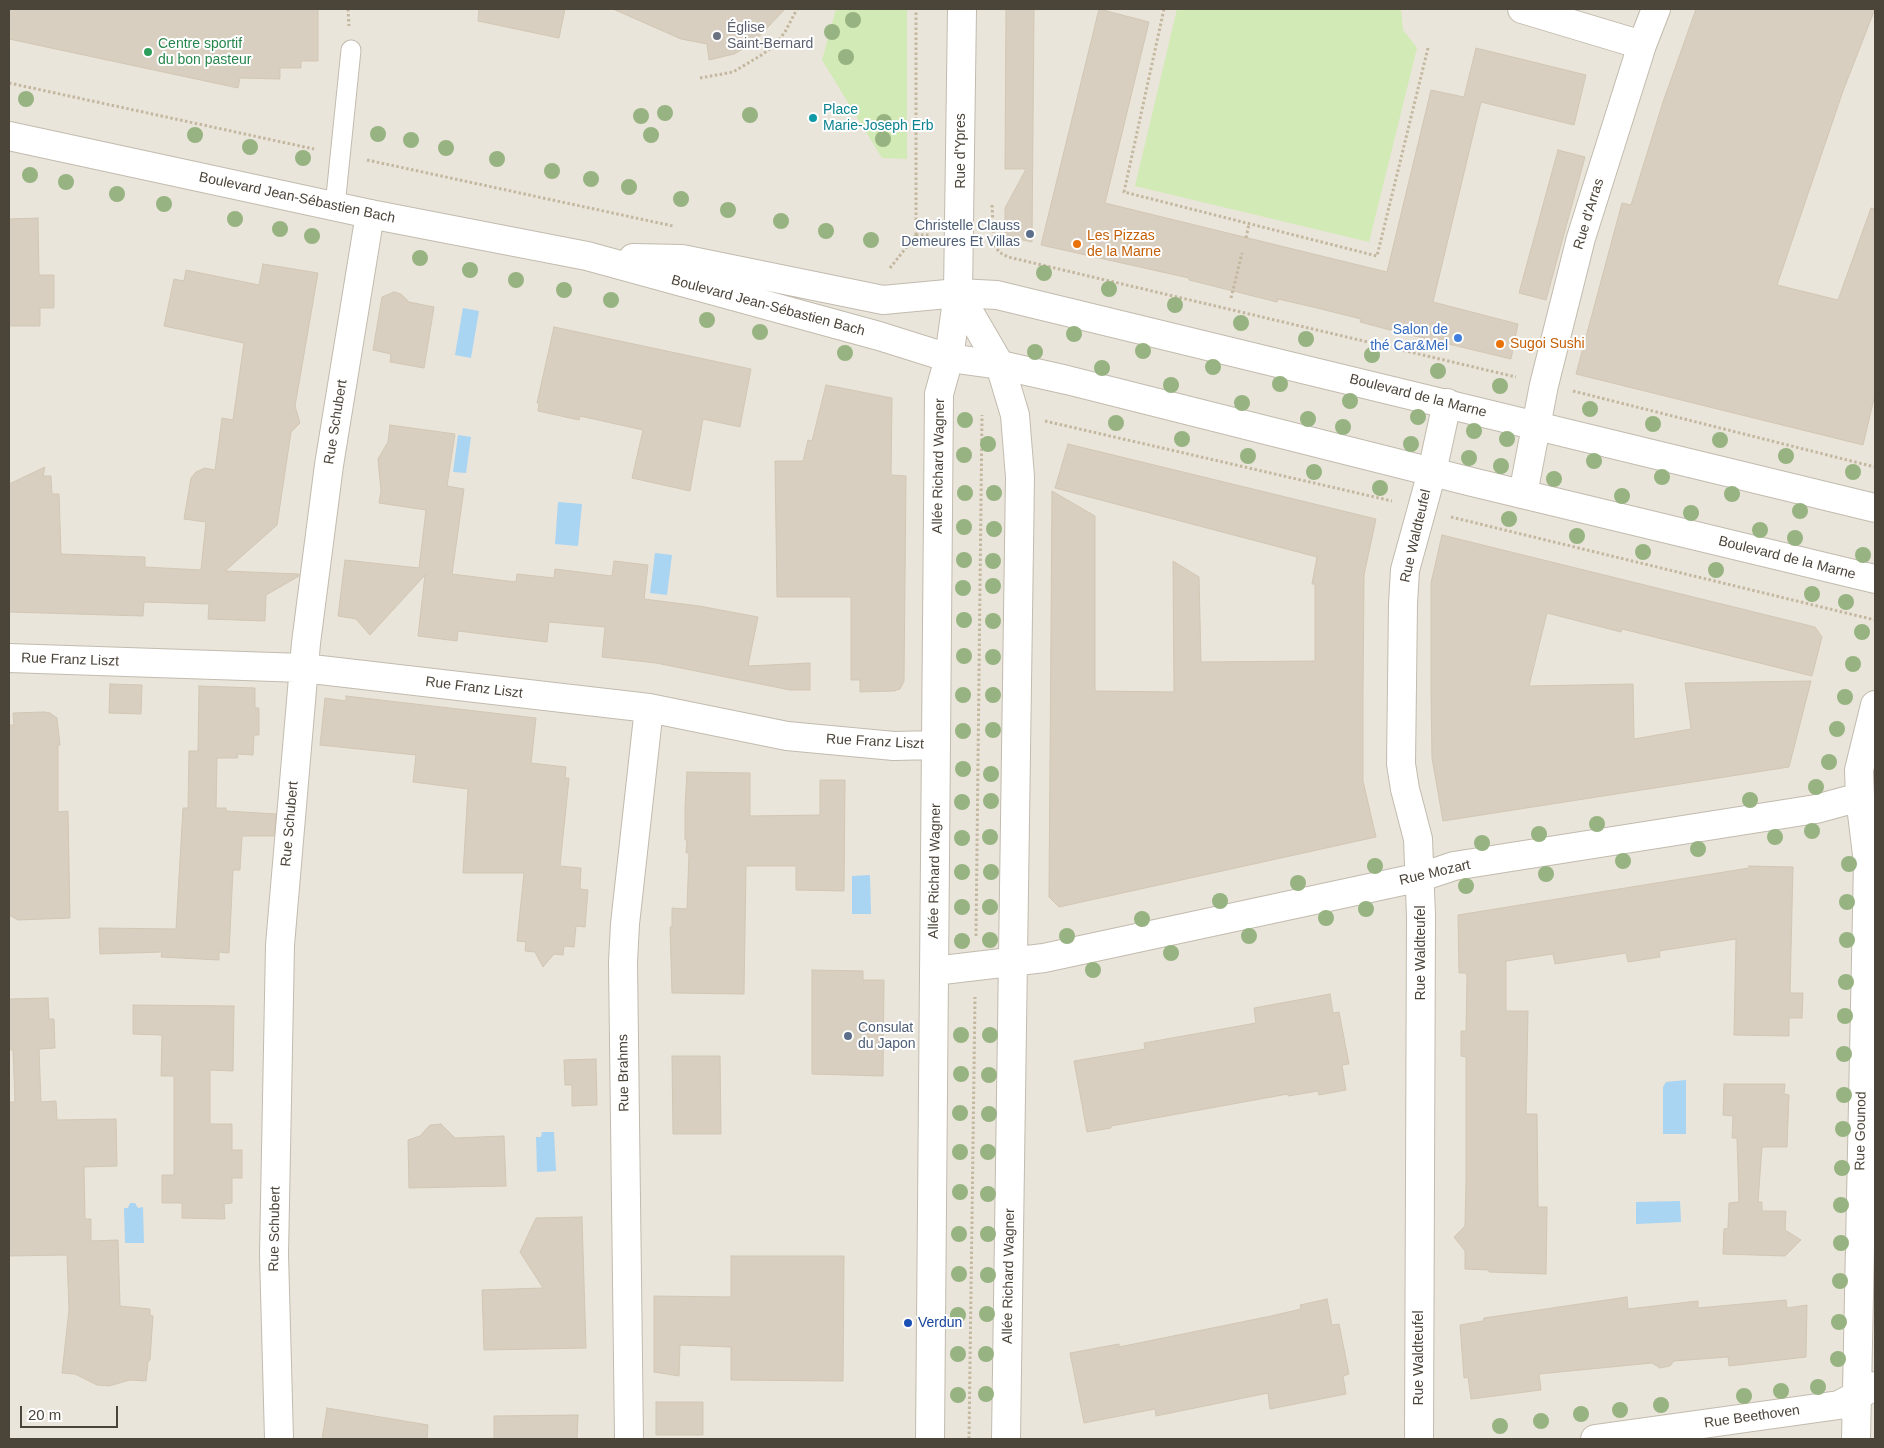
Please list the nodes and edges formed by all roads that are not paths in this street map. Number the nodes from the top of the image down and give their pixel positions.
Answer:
1 (962, 9) edge
2 (1522, 9) edge
3 (1656, 9) edge
4 (1642, 45) junction
5 (350, 50) dead end
6 (9, 136) edge
7 (335, 206) junction
8 (370, 214) junction
9 (587, 256) junction
10 (958, 293) junction
11 (949, 358) junction
12 (1000, 365) junction
13 (1447, 403) junction
14 (1536, 425) junction
15 (1432, 472) junction
16 (1523, 494) junction
17 (1875, 508) edge
18 (1875, 579) edge
19 (9, 658) edge
20 (303, 668) junction
21 (1875, 705) edge
22 (649, 708) junction
23 (936, 745) junction
24 (1860, 797) junction
25 (1421, 877) junction
26 (1013, 964) junction
27 (934, 971) junction
28 (1865, 1391) edge
29 (279, 1439) edge
30 (629, 1439) edge
31 (930, 1439) edge
32 (1006, 1439) edge
33 (1419, 1439) edge
34 (1594, 1439) edge
35 (1856, 1439) edge

1 - 10 street, Rue d'Ypres
2 - 4 street
3 - 4 street, Rue d'Arras
4 - 14 street, Rue d'Arras
5 - 7 lane
6 - 7 street, Boulevard Jean-Sébastien Bach
7 - 8 street, Boulevard Jean-Sébastien Bach
8 - 9 street, Boulevard Jean-Sébastien Bach
8 - 20 street, Rue Schubert
9 - 10 street, Boulevard Jean-Sébastien Bach
9 - 11 street, Boulevard Jean-Sébastien Bach
10 - 11 street, Allée Richard Wagner
10 - 12 street, Allée Richard Wagner
10 - 13 street, Boulevard de la Marne
11 - 12 street, Boulevard Jean-Sébastien Bach
11 - 23 street, Allée Richard Wagner
12 - 15 street, Boulevard de la Marne
12 - 26 street, Allée Richard Wagner
13 - 14 street, Boulevard de la Marne
13 - 15 street, Rue Waldteufel
14 - 16 street, Rue d'Arras
14 - 17 street, Boulevard de la Marne
15 - 16 street, Boulevard de la Marne
15 - 25 street, Rue Waldteufel
16 - 18 street, Boulevard de la Marne
19 - 20 street, Rue Franz Liszt
20 - 22 street, Rue Franz Liszt
20 - 29 street, Rue Schubert
21 - 24 street, Rue Gounod
22 - 23 street, Rue Franz Liszt
22 - 30 street, Rue Brahms
23 - 27 street, Allée Richard Wagner
24 - 25 street, Rue Mozart
24 - 28 street, Rue Gounod
25 - 26 street, Rue Mozart
25 - 33 street, Rue Waldteufel
26 - 27 street, Rue Mozart
26 - 32 street, Allée Richard Wagner
27 - 31 street, Allée Richard Wagner
28 - 34 street, Rue Beethoven
28 - 35 street, Rue Gounod

